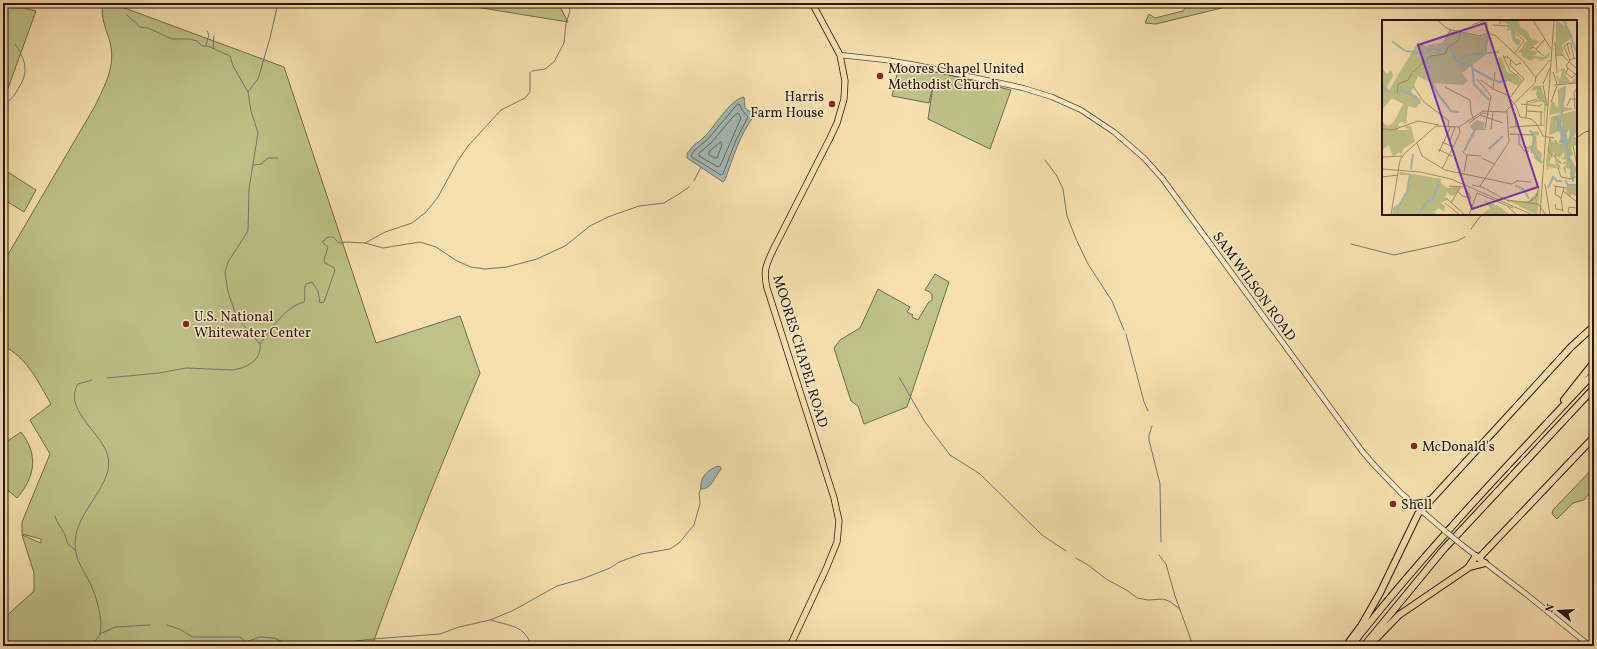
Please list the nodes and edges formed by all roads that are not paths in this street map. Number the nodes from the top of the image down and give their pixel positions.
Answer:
1 (812, 3) edge
2 (840, 55) junction
3 (1594, 326) edge
4 (1594, 362) edge
5 (1594, 373) edge
6 (1594, 388) edge
7 (1594, 392) edge
8 (1576, 407) junction
9 (1594, 437) edge
10 (1508, 465) junction
11 (1436, 494) junction
12 (1414, 504) junction
13 (1421, 511) junction
14 (1477, 557) junction
15 (1485, 563) junction
16 (1468, 568) junction
17 (790, 646) edge
18 (1346, 646) edge
19 (1351, 646) edge
20 (1364, 646) edge
21 (1369, 646) edge
22 (1590, 646) edge

1 - 2 main road, MOORES CHAPEL ROAD
2 - 12 street, SAM WILSON ROAD
2 - 17 main road, MOORES CHAPEL ROAD
3 - 11 highway
4 - 10 highway
5 - 10 highway
6 - 8 highway
7 - 8 highway
8 - 20 highway
9 - 14 highway
10 - 19 highway
11 - 12 highway
11 - 13 highway
12 - 13 street, SAM WILSON ROAD
13 - 14 street, SAM WILSON ROAD, bridge
13 - 18 highway
14 - 15 street, SAM WILSON ROAD
14 - 16 highway
15 - 16 highway
15 - 22 street, SAM WILSON ROAD
16 - 21 highway

